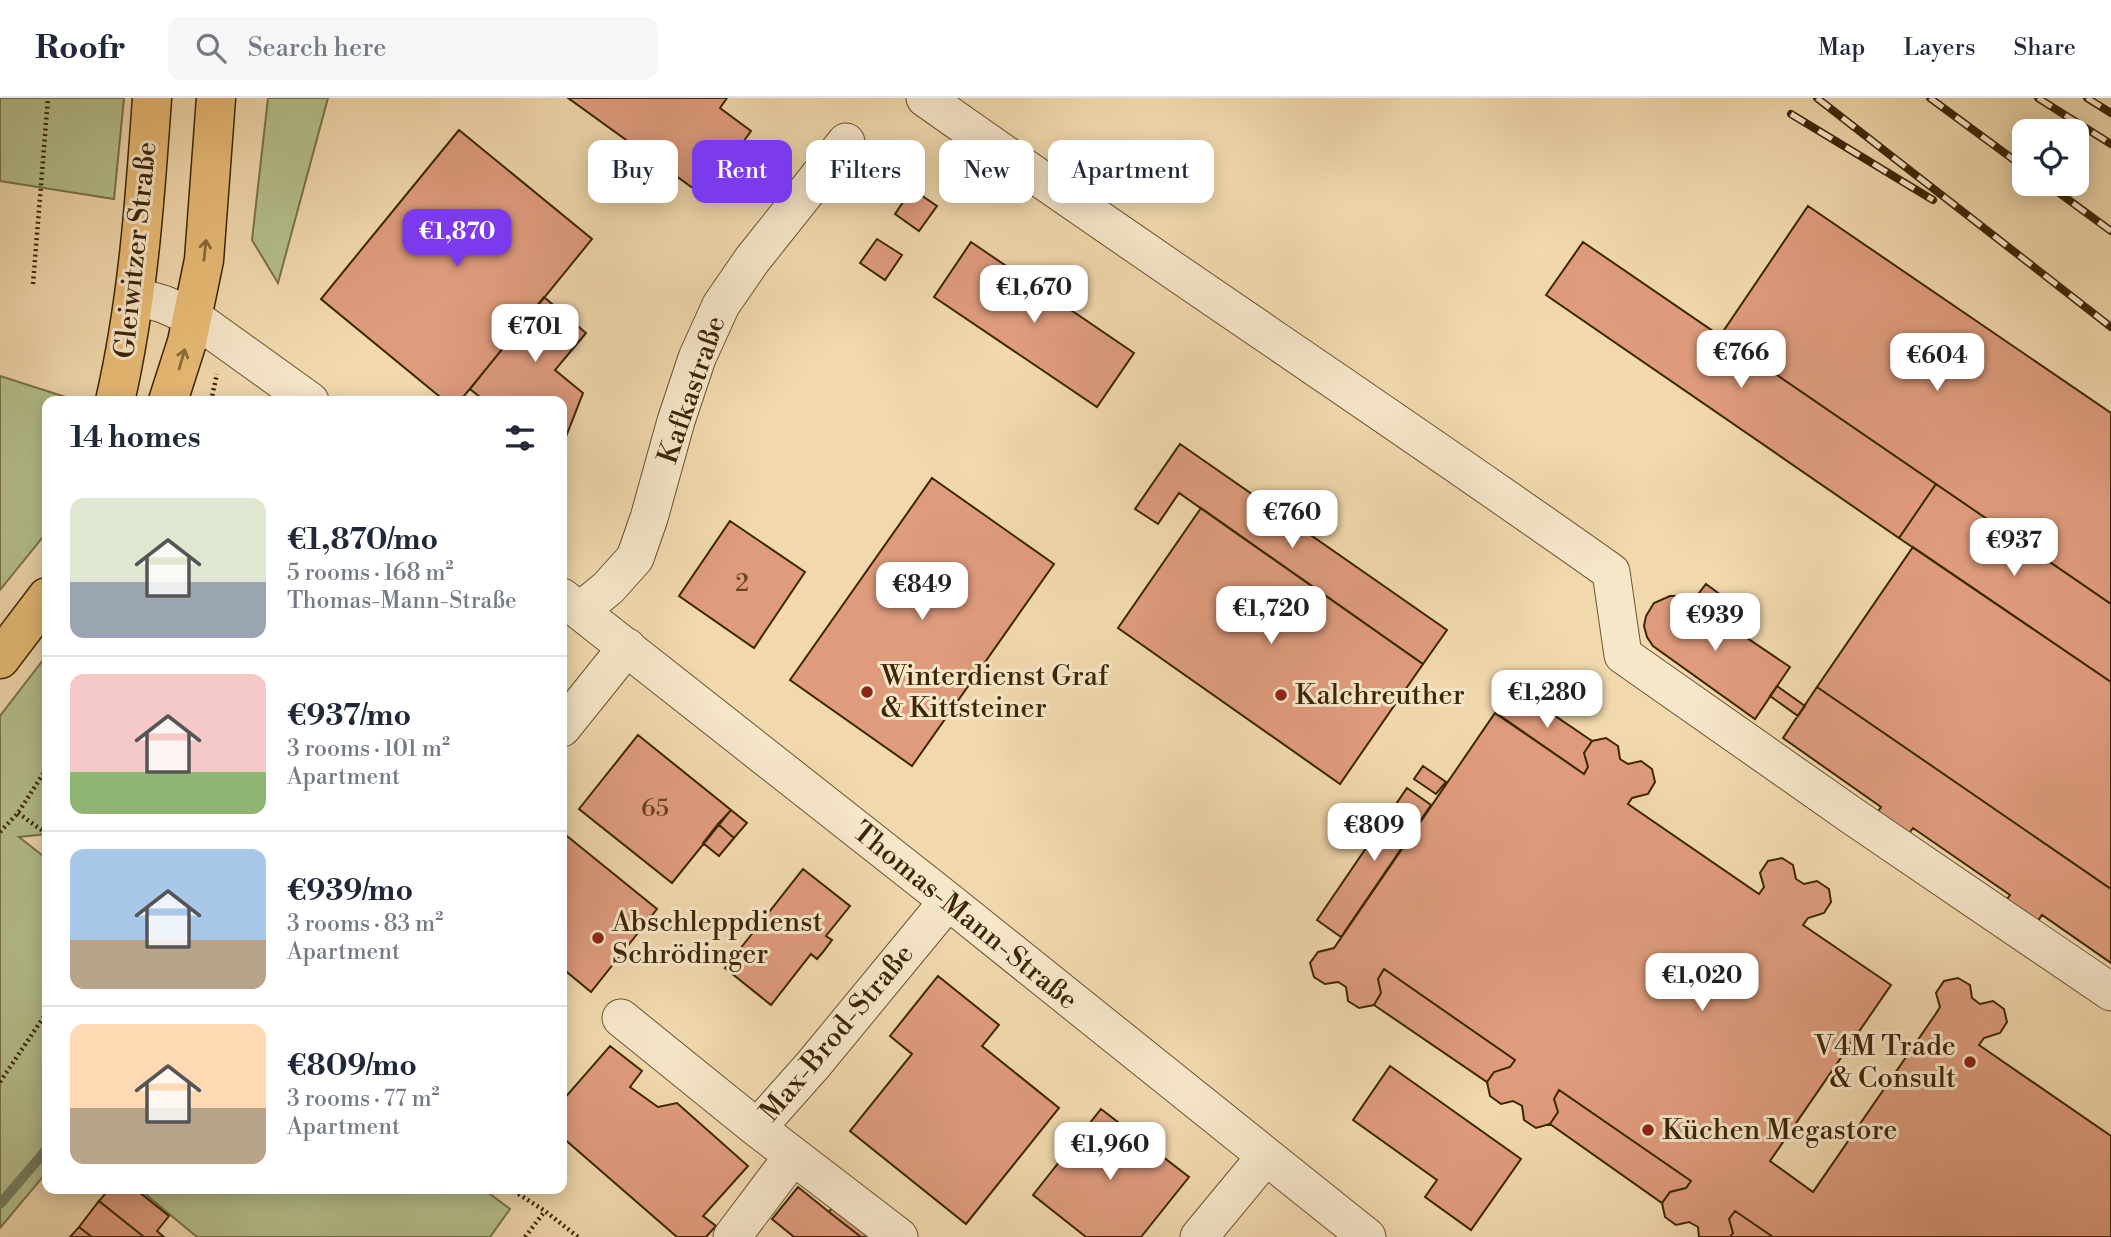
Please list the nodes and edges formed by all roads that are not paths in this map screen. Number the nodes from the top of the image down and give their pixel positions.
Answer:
1 (152, 98) edge
2 (216, 98) edge
3 (925, 98) edge
4 (806, 192) edge
5 (135, 296) junction
6 (193, 317) junction
7 (116, 396) edge
8 (170, 396) edge
9 (303, 396) edge
10 (42, 604) edge
11 (571, 604) edge
12 (627, 647) junction
13 (0, 659) edge
14 (567, 723) edge
15 (948, 901) junction
16 (2111, 992) edge
17 (621, 1018) dead end
18 (757, 1128) junction
19 (793, 1156) junction
20 (1266, 1156) junction
21 (732, 1237) edge
22 (899, 1237) edge
23 (1199, 1237) edge
24 (1367, 1237) edge

1 - 5 main road, Gleiwitzer Straße
6 -> 2 main road, Gleiwitzer Straße
3 - 16 street
4 - 11 street, Kafkastraße
5 - 6 street
5 - 7 main road, Gleiwitzer Straße
8 -> 6 main road, Gleiwitzer Straße
6 - 9 street
10 - 13 main road
11 - 12 street, Thomas-Mann-Straße
12 - 14 street
12 - 15 street, Thomas-Mann-Straße
15 - 18 street, Max-Brod-Straße
15 - 20 street, Thomas-Mann-Straße
17 - 18 street, Max-Brod-Straße
18 - 19 street
19 - 21 street
19 - 22 street
20 - 23 street
20 - 24 street, Thomas-Mann-Straße

